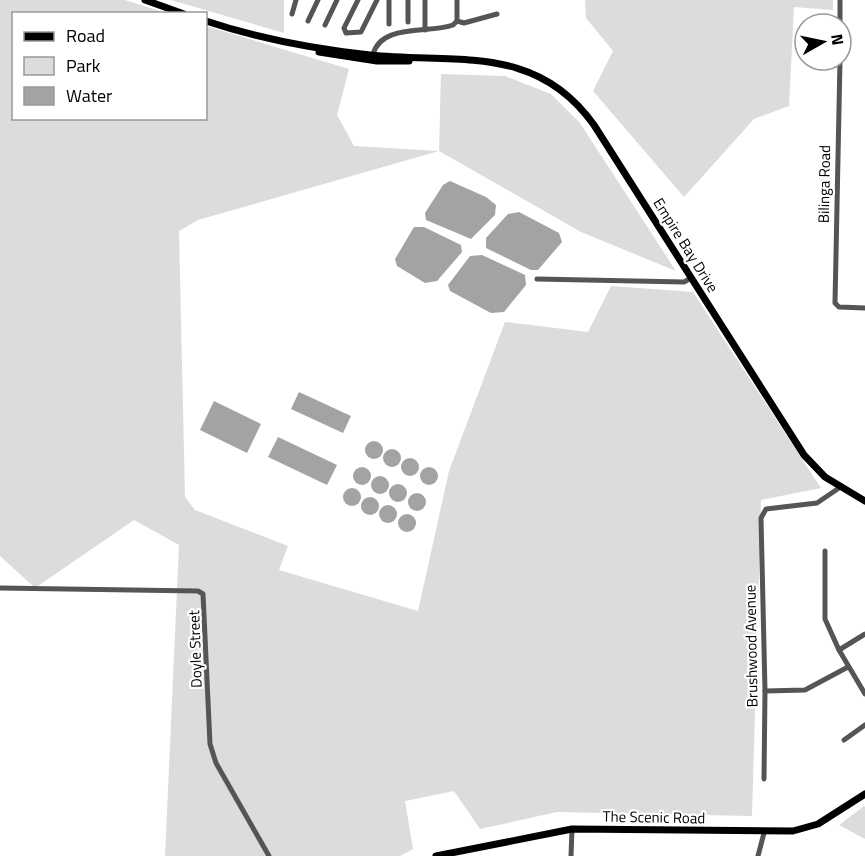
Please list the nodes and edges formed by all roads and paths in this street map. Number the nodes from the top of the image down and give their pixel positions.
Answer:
1 (145, 0) edge
2 (296, 0) edge
3 (318, 0) edge
4 (337, 0) edge
5 (358, 0) edge
6 (377, 0) edge
7 (389, 0) edge
8 (408, 0) edge
9 (425, 0) edge
10 (457, 0) edge
11 (178, 12) edge
12 (292, 14) dead end
13 (497, 14) dead end
14 (207, 21) edge
15 (308, 21) dead end
16 (457, 21) junction
17 (408, 22) dead end
18 (389, 24) dead end
19 (326, 25) dead end
20 (425, 30) junction
21 (300, 46) junction
22 (373, 55) junction
23 (352, 58) junction
24 (448, 58) junction
25 (394, 61) junction
26 (840, 72) edge
27 (691, 278) junction
28 (537, 279) dead end
29 (865, 308) edge
30 (839, 488) junction
31 (865, 501) edge
32 (825, 551) dead end
33 (0, 588) edge
34 (865, 634) edge
35 (839, 650) junction
36 (848, 667) junction
37 (765, 691) junction
38 (865, 694) edge
39 (865, 725) edge
40 (844, 740) dead end
41 (764, 779) dead end
42 (865, 794) edge
43 (572, 829) junction
44 (765, 833) junction
45 (269, 856) edge
46 (436, 856) edge
47 (571, 856) edge
48 (758, 856) edge

1 - 11 main road
2 - 12 street
3 - 15 street
4 - 19 street
5 - 6 street
7 - 18 street
8 - 17 street
9 - 20 street
10 - 16 street
13 - 16 street
14 - 21 main road, Empire Bay Drive
16 - 20 street
20 - 22 street
21 - 22 main road, Empire Bay Drive
21 - 23 main road, Empire Bay Drive
22 - 23 main road
22 - 24 main road, Empire Bay Drive
22 - 25 main road
23 - 25 main road, Empire Bay Drive
24 - 25 main road, Empire Bay Drive
24 - 27 main road, Empire Bay Drive
26 - 29 street, Bilinga Road
27 - 28 street
27 - 30 main road, Empire Bay Drive
30 - 31 main road, Empire Bay Drive
30 - 37 street, Brushwood Avenue
32 - 35 street
33 - 45 street, Doyle Street
34 - 35 street
35 - 36 street
36 - 37 street
36 - 38 street
37 - 41 street, Brushwood Avenue
39 - 40 street
42 - 44 main road, The Scenic Road
43 - 44 main road, The Scenic Road
43 - 46 main road, The Scenic Road
43 - 47 street
44 - 48 street

